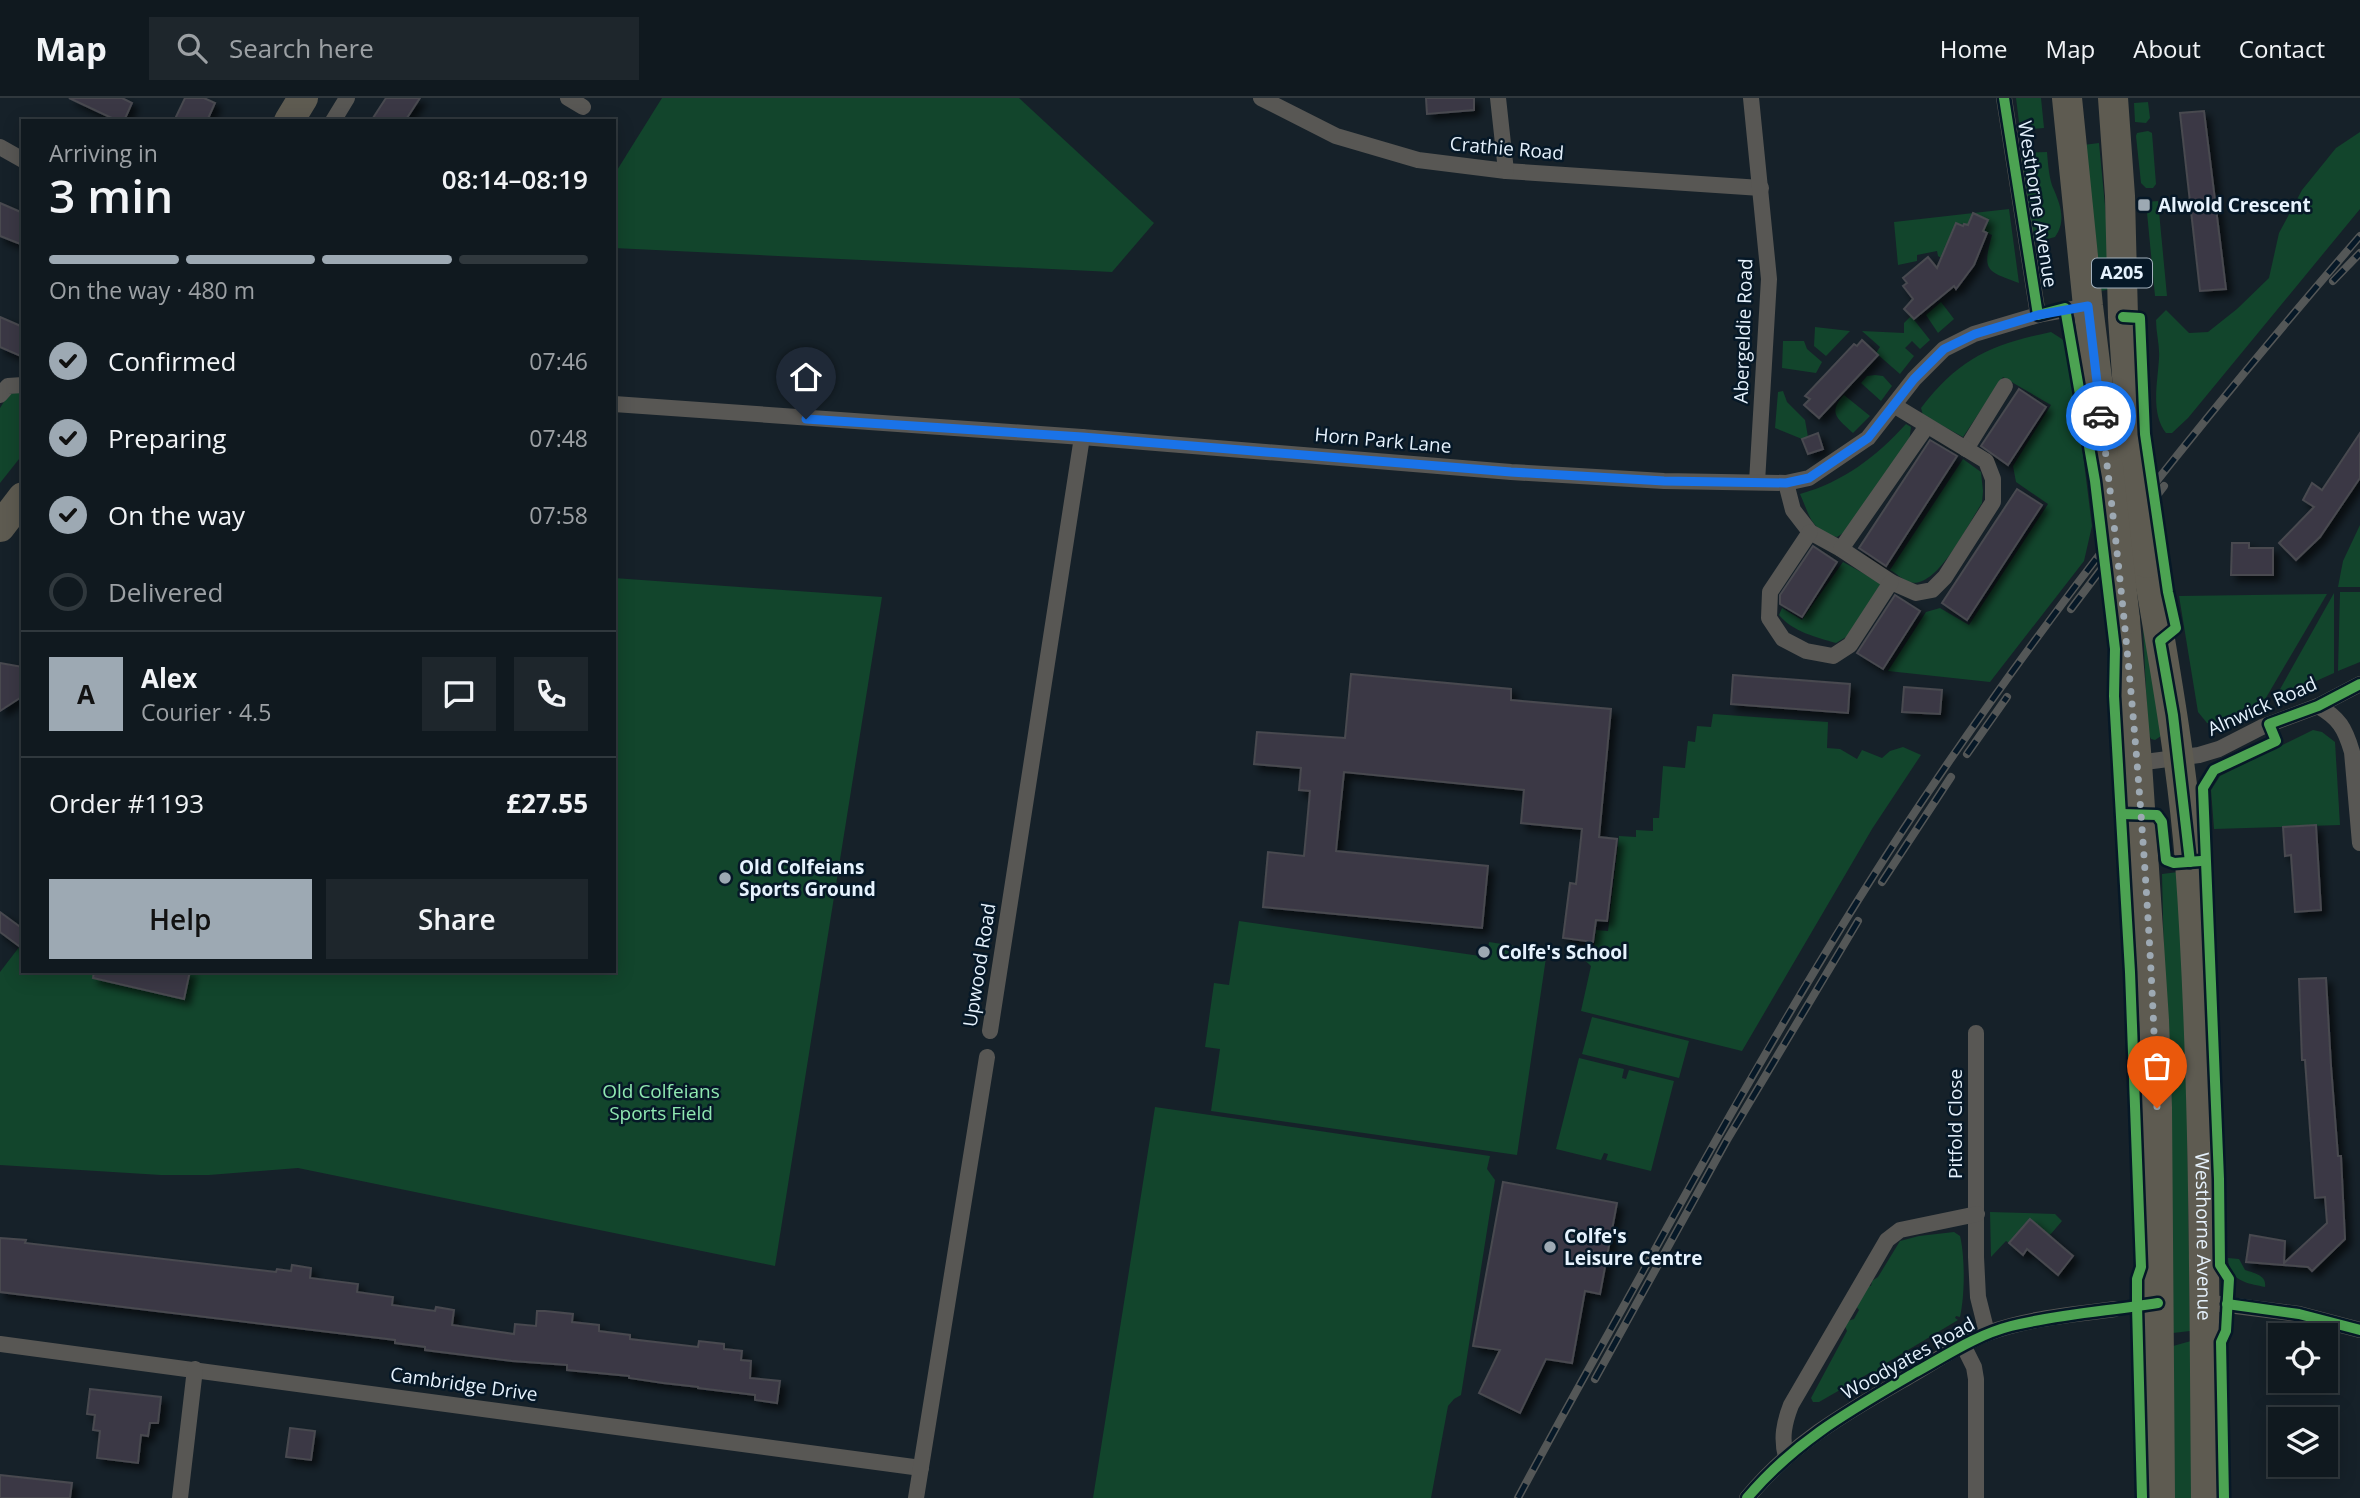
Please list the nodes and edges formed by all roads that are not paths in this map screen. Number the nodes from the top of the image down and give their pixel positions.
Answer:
1 (303, 98) edge
2 (348, 98) edge
3 (569, 98) edge
4 (1261, 98) edge
5 (1498, 98) edge
6 (1751, 98) edge
7 (2004, 98) edge
8 (2067, 98) edge
9 (2113, 98) edge
10 (583, 107) dead end
11 (290, 119) edge
12 (334, 119) edge
13 (0, 147) edge
14 (21, 159) edge
15 (1506, 171) junction
16 (1761, 188) junction
17 (2088, 306) junction
18 (2038, 315) junction
19 (21, 385) edge
20 (2005, 386) dead end
21 (0, 395) edge
22 (616, 404) edge
23 (1895, 406) junction
24 (1927, 426) junction
25 (1082, 437) junction
26 (1966, 449) junction
27 (1757, 482) junction
28 (1786, 483) junction
29 (1810, 532) junction
30 (1841, 549) junction
31 (1891, 582) junction
32 (2360, 684) edge
33 (2318, 706) junction
34 (2178, 758) junction
35 (2137, 762) junction
36 (2360, 843) edge
37 (990, 1031) dead end
38 (1976, 1033) dead end
39 (987, 1057) dead end
40 (1977, 1214) junction
41 (2204, 1302) junction
42 (2115, 1309) dead end
43 (2360, 1330) edge
44 (1987, 1333) junction
45 (0, 1344) edge
46 (1963, 1345) junction
47 (195, 1369) junction
48 (1786, 1457) junction
49 (921, 1468) junction
50 (180, 1498) edge
51 (916, 1498) edge
52 (1747, 1498) edge
53 (1976, 1498) edge
54 (2160, 1498) edge
55 (2206, 1498) edge

1 - 11 highway
2 - 12 street
3 - 10 street
4 - 15 street, Crathie Road
5 - 15 street
6 - 16 street, Abergeldie Road
7 - 18 street, Westhorne Avenue
8 - 17 highway, Westhorne Avenue / A205
9 - 34 highway, Westhorne Avenue / A205, bridge
13 - 14 street
15 - 16 street, Crathie Road
16 - 27 street, Abergeldie Road
17 - 18 street, Horn Park Lane
17 - 35 highway, Westhorne Avenue / A205, bridge
18 - 23 street, Horn Park Lane
19 - 21 street
20 - 26 street
22 - 25 street, Horn Park Lane
23 - 24 street
23 - 28 street, Horn Park Lane
24 - 26 street
24 - 30 street
25 - 27 street, Horn Park Lane
25 - 37 street, Upwood Road
26 - 31 street
27 - 28 street, Horn Park Lane
28 - 29 street
29 - 30 street
29 - 31 street
30 - 31 street
32 - 33 street, Alnwick Road
33 - 34 street, Alnwick Road
33 - 36 street
34 - 35 street, Alnwick Road
34 - 41 highway, Westhorne Avenue / A205
35 - 54 highway, Westhorne Avenue / A205
38 - 40 street, Pitfold Close
39 - 49 street
40 - 44 street, Pitfold Close
40 - 48 street
41 - 43 street
41 - 55 highway, Westhorne Avenue / A205
42 - 44 street, Woodyates Road
44 - 46 street, Woodyates Road
45 - 47 street, Cambridge Drive
46 - 48 street, Woodyates Road
46 - 53 street
47 - 49 street, Cambridge Drive
47 - 50 street
48 - 52 street, Woodyates Road
49 - 51 street

